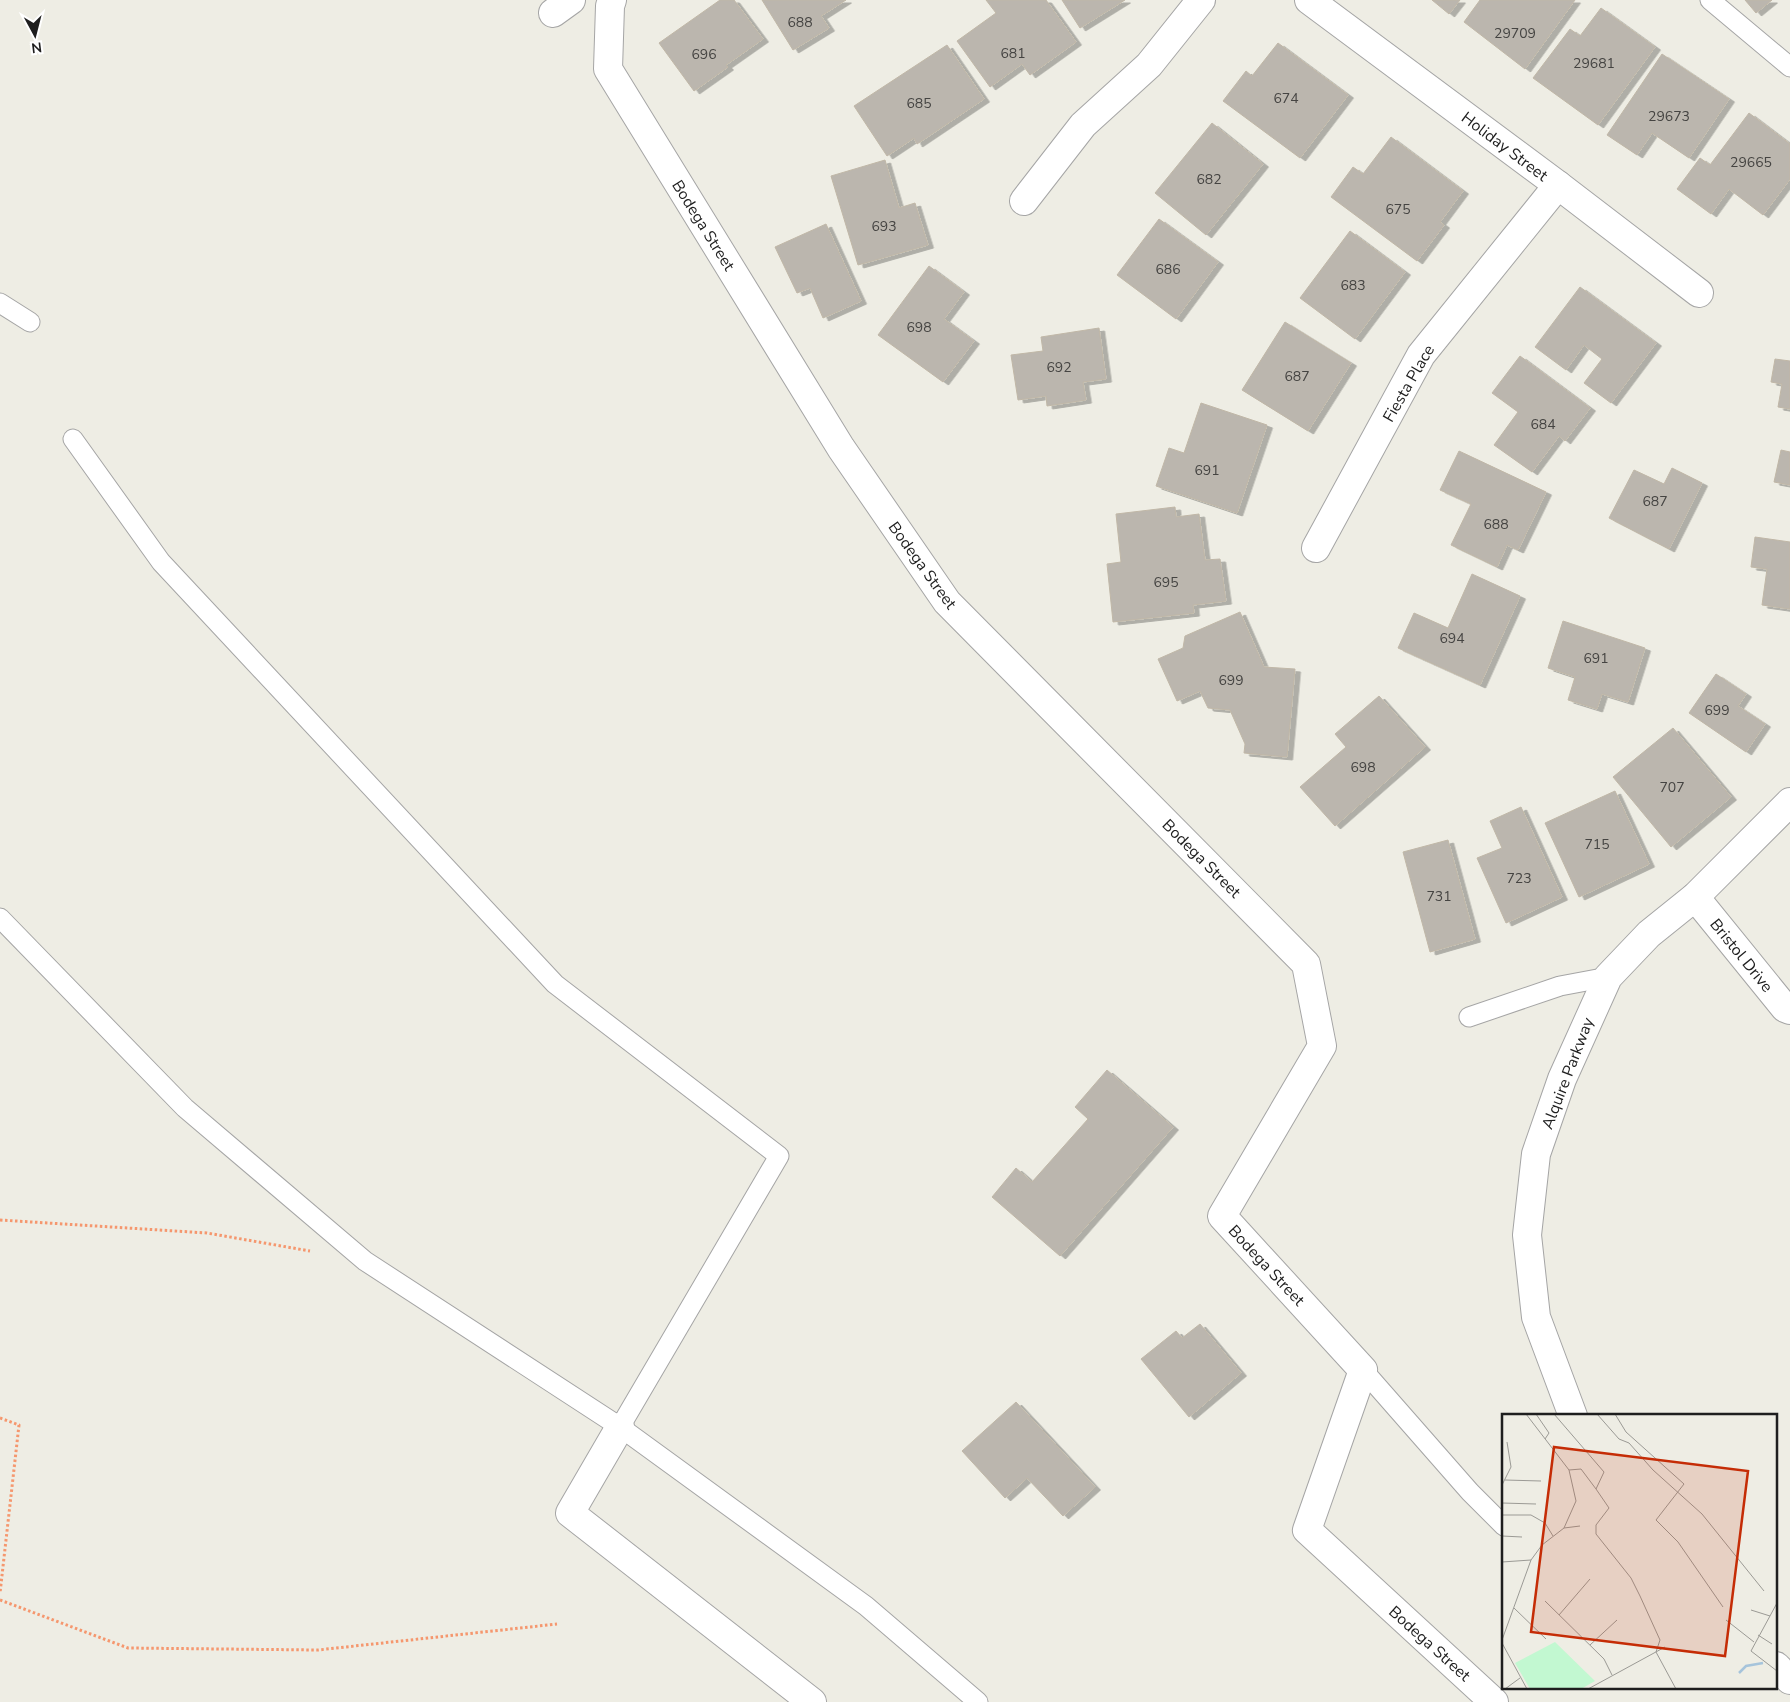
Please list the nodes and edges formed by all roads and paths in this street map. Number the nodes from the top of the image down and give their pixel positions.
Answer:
1 (612, 0) edge
2 (1201, 0) edge
3 (1308, 0) edge
4 (1710, 0) edge
5 (1790, 68) edge
6 (1558, 185) junction
7 (1024, 201) dead end
8 (1699, 293) dead end
9 (0, 302) edge
10 (30, 322) dead end
11 (73, 439) dead end
12 (1316, 548) dead end
13 (1790, 802) edge
14 (1695, 897) junction
15 (0, 918) edge
16 (1608, 977) junction
17 (1790, 1010) edge
18 (1469, 1017) dead end
19 (0, 1220) edge
20 (318, 1253) dead end
21 (1364, 1370) junction
22 (1572, 1414) edge
23 (0, 1418) edge
24 (620, 1427) junction
25 (1502, 1524) edge
26 (0, 1593) edge
27 (0, 1600) edge
28 (557, 1624) dead end
29 (1778, 1668) edge
30 (1790, 1680) edge
31 (812, 1702) edge
32 (978, 1702) edge
33 (1494, 1702) edge

1 - 21 street, Bodega Street
2 - 7 street
3 - 6 street, Holiday Street
4 - 5 lane
6 - 8 street, Holiday Street
6 - 12 street, Fiesta Place
9 - 10 lane
11 - 24 lane
13 - 14 street, Alquire Parkway
14 - 16 street, Alquire Parkway
14 - 17 street, Bristol Drive
15 - 24 lane
16 - 18 lane
16 - 22 street, Alquire Parkway
19 - 20 path
21 - 25 lane
21 - 33 street, Bodega Street
23 - 26 path
24 - 31 street
24 - 32 lane
27 - 28 path
29 - 30 street

